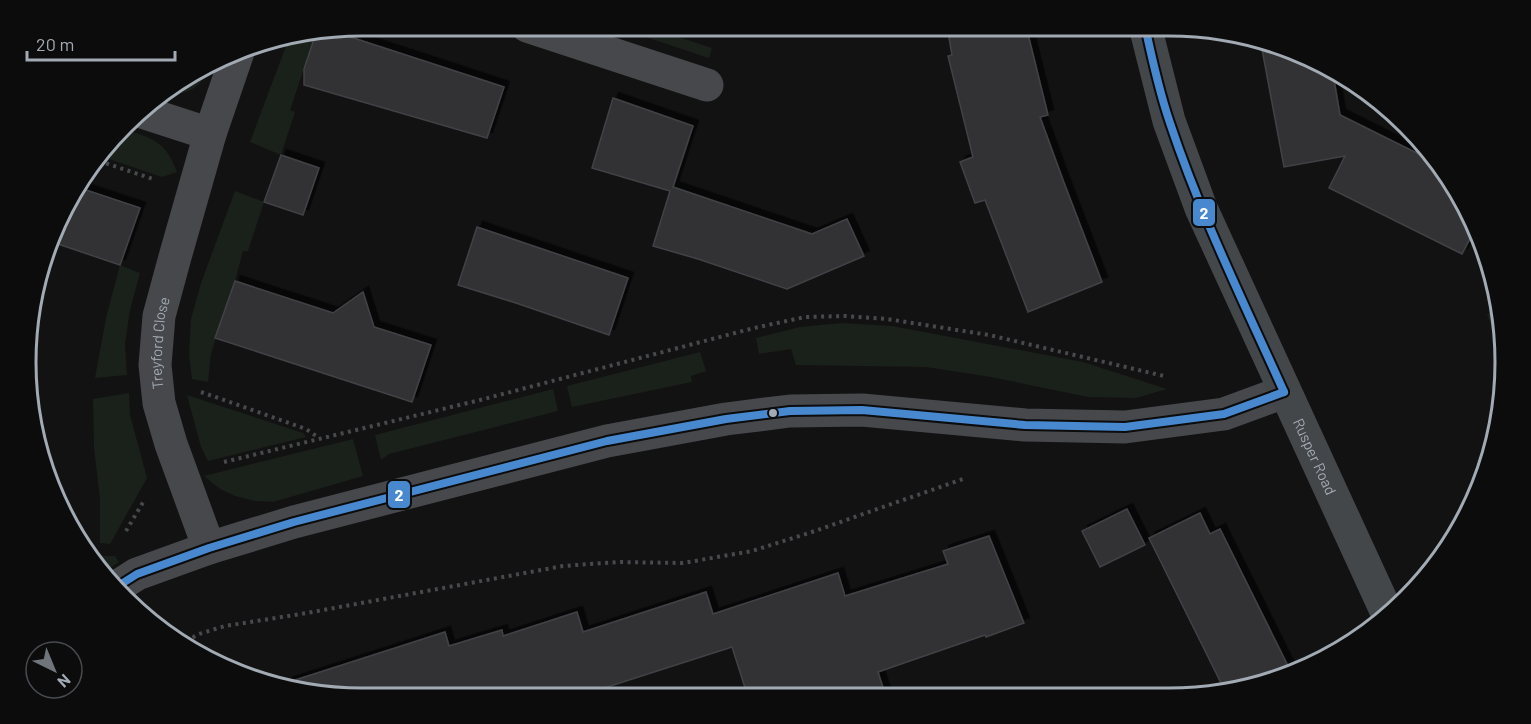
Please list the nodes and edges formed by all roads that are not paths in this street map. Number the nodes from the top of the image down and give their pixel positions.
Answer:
1 (558, 36) edge
2 (1148, 36) edge
3 (235, 62) edge
4 (707, 85) dead end
5 (150, 115) edge
6 (210, 134) junction
7 (1284, 392) junction
8 (209, 548) junction
9 (122, 583) edge
10 (1384, 607) edge

1 - 4 street
2 - 7 street, Rusper Road
3 - 6 street, Treyford Close
5 - 6 street
6 - 8 street, Treyford Close
7 - 8 street
7 - 10 street, Rusper Road
8 - 9 street

